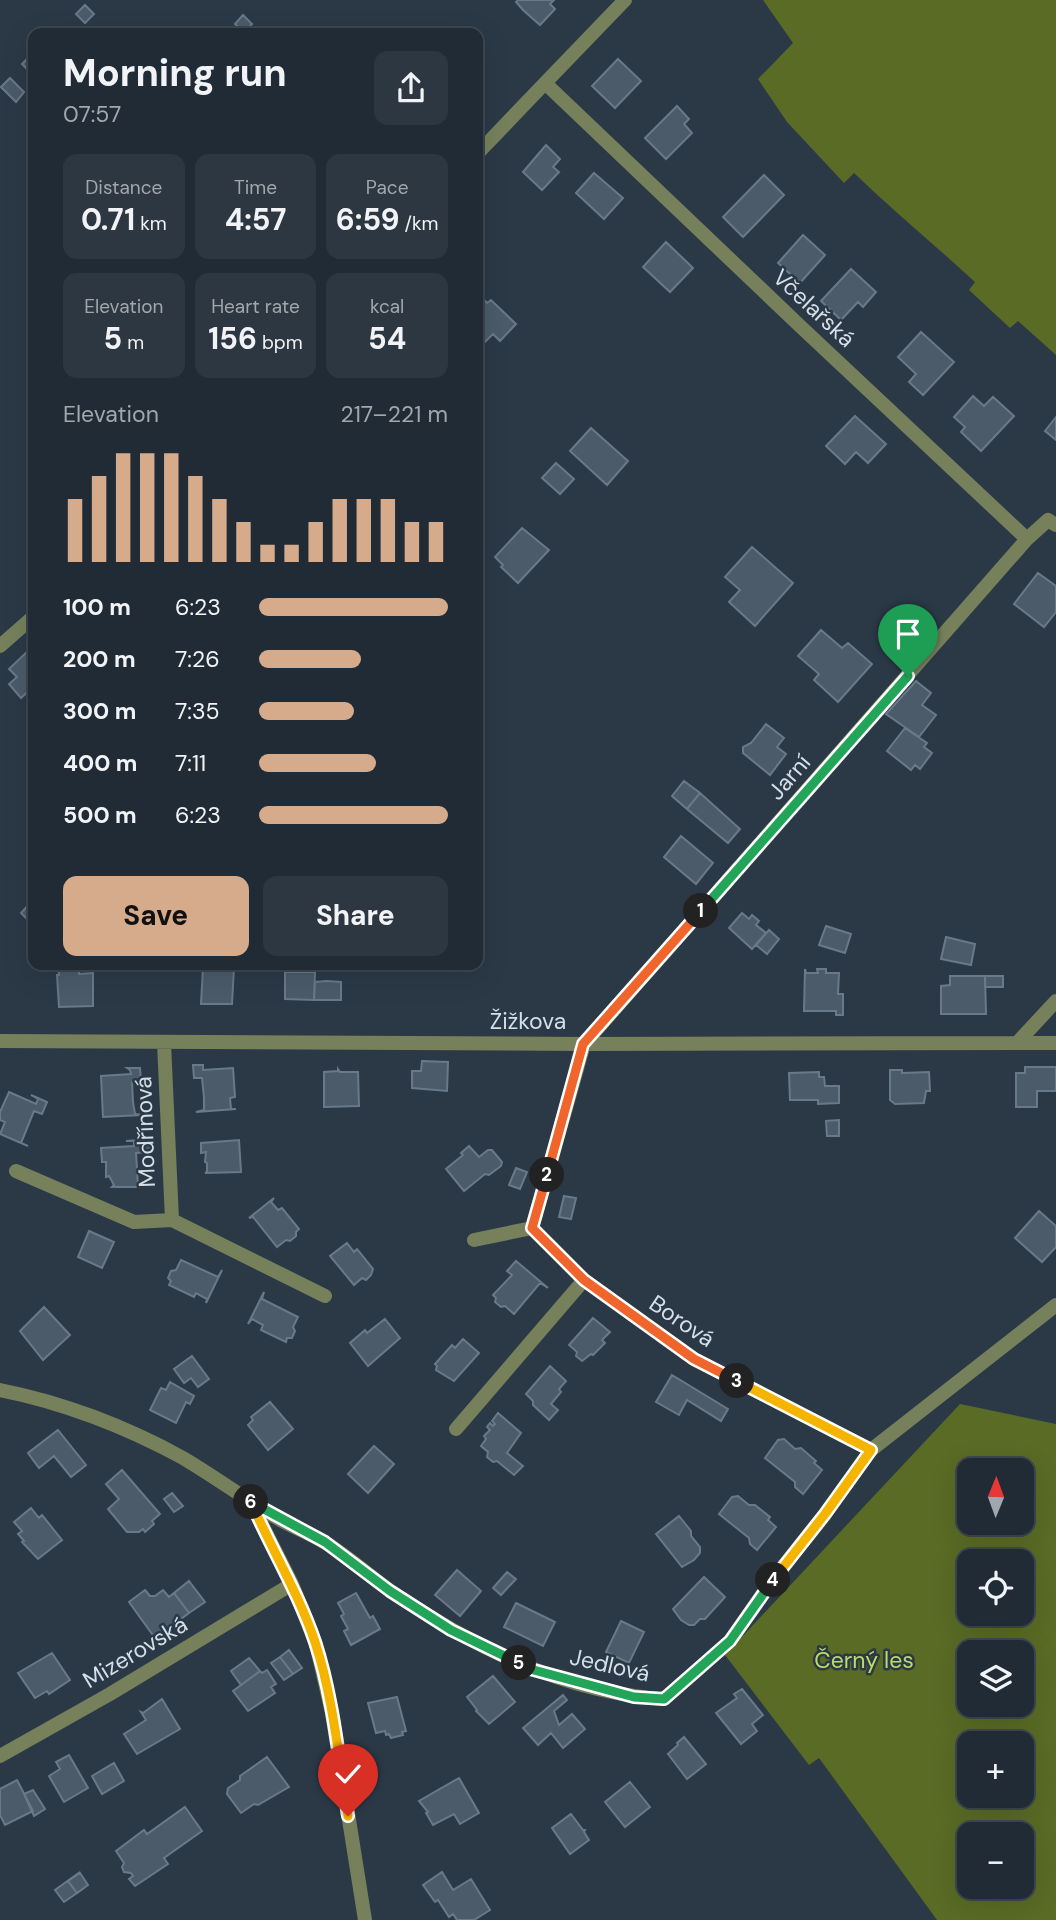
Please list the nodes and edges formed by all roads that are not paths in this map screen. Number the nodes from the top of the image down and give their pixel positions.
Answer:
1 (625, 0) edge
2 (545, 83) junction
3 (483, 148) edge
4 (1056, 525) edge
5 (1027, 539) junction
6 (28, 621) edge
7 (0, 646) edge
8 (1056, 1001) edge
9 (0, 1041) edge
10 (164, 1043) junction
11 (1017, 1043) junction
12 (1056, 1043) edge
13 (583, 1044) junction
14 (16, 1171) dead end
15 (172, 1220) junction
16 (532, 1228) junction
17 (474, 1240) dead end
18 (584, 1280) junction
19 (325, 1296) dead end
20 (1056, 1305) edge
21 (0, 1390) edge
22 (456, 1429) dead end
23 (871, 1450) junction
24 (251, 1502) junction
25 (292, 1584) junction
26 (0, 1756) edge
27 (365, 1920) edge

1 - 2 street
2 - 3 street
2 - 5 street, Včelařská
4 - 5 street
5 - 13 street, Jarní
6 - 7 street
8 - 11 street
9 - 10 street, Žižkova
10 - 13 street, Žižkova
10 - 15 street, Modřínová
11 - 12 street, Žižkova
11 - 13 street, Žižkova
13 - 16 street
14 - 15 street, Modřínová
15 - 19 street, Modřínová
16 - 17 street
16 - 18 street, Borová
18 - 22 street
18 - 23 street, Borová
20 - 23 street, Jedlová
21 - 24 street
23 - 24 street, Jedlová
24 - 25 street
25 - 26 street, Mizerovská
25 - 27 street

